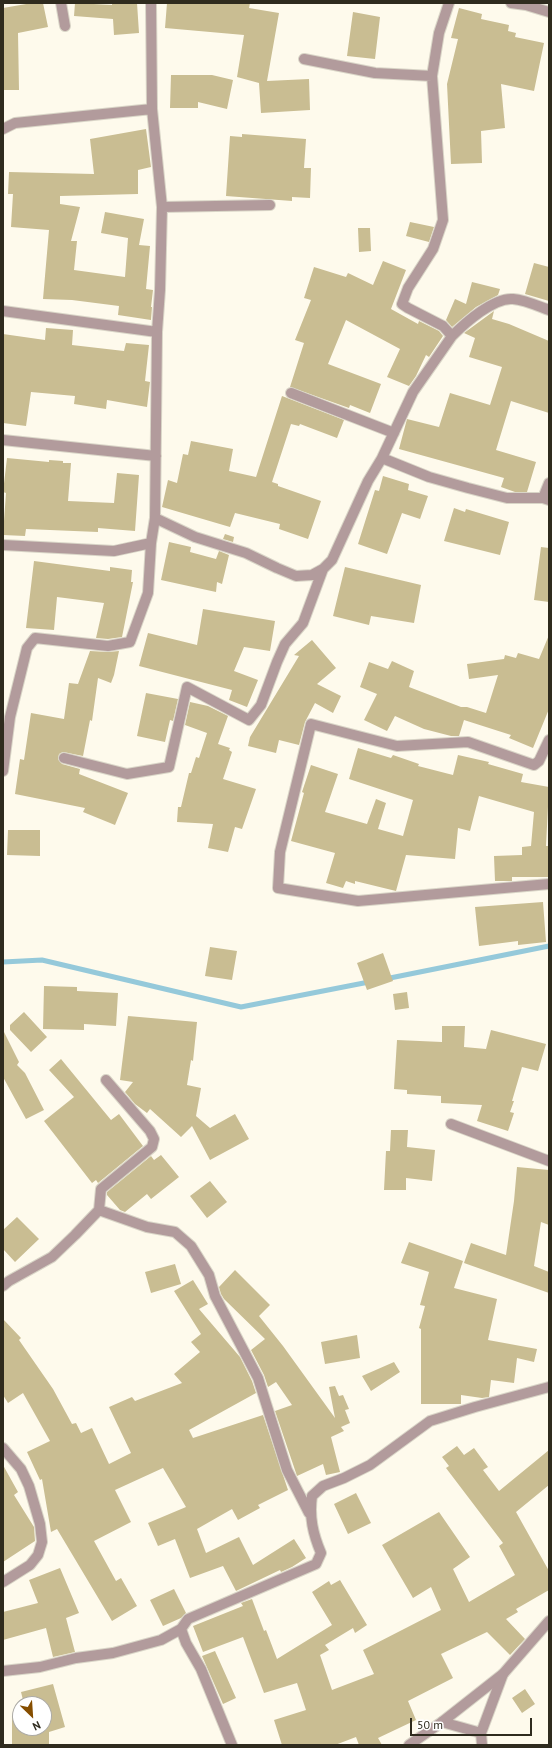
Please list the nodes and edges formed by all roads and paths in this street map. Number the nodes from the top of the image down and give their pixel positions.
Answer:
1 (61, 3) edge
2 (151, 3) edge
3 (449, 3) edge
4 (511, 3) edge
5 (549, 12) edge
6 (65, 26) dead end
7 (304, 59) dead end
8 (432, 76) junction
9 (152, 109) junction
10 (3, 129) edge
11 (270, 205) dead end
12 (162, 207) junction
13 (549, 310) edge
14 (3, 311) edge
15 (157, 332) junction
16 (452, 336) junction
17 (291, 393) dead end
18 (394, 433) junction
19 (3, 440) edge
20 (156, 456) junction
21 (382, 458) junction
22 (549, 482) edge
23 (546, 499) edge
24 (155, 518) junction
25 (151, 542) junction
26 (3, 545) edge
27 (323, 569) junction
28 (549, 740) edge
29 (64, 758) dead end
30 (3, 771) edge
31 (549, 884) edge
32 (106, 1080) dead end
33 (451, 1124) dead end
34 (549, 1161) edge
35 (99, 1210) junction
36 (3, 1286) edge
37 (549, 1387) edge
38 (3, 1448) edge
39 (310, 1513) junction
40 (3, 1582) edge
41 (549, 1621) edge
42 (181, 1629) junction
43 (3, 1671) edge
44 (503, 1674) junction
45 (442, 1722) junction
46 (481, 1733) junction
47 (232, 1745) edge
48 (409, 1745) edge
49 (482, 1745) edge

1 - 6 street
2 - 9 street
3 - 8 street
4 - 5 street
7 - 8 street
8 - 16 street
9 - 10 street
9 - 12 street
11 - 12 street
12 - 15 street
13 - 16 street
14 - 15 street
15 - 20 street
16 - 18 street
17 - 18 street
18 - 21 street
19 - 20 street
20 - 24 street
21 - 23 street
21 - 27 street
22 - 23 street
24 - 25 street
24 - 27 street
25 - 26 street
25 - 30 street
27 - 29 street
28 - 31 street
32 - 35 street
33 - 34 street
35 - 36 street
35 - 39 street
37 - 39 street
38 - 40 street
39 - 42 street
41 - 44 street
42 - 43 street
42 - 47 street
44 - 45 street
44 - 46 street
45 - 46 street
45 - 48 street
46 - 49 street

